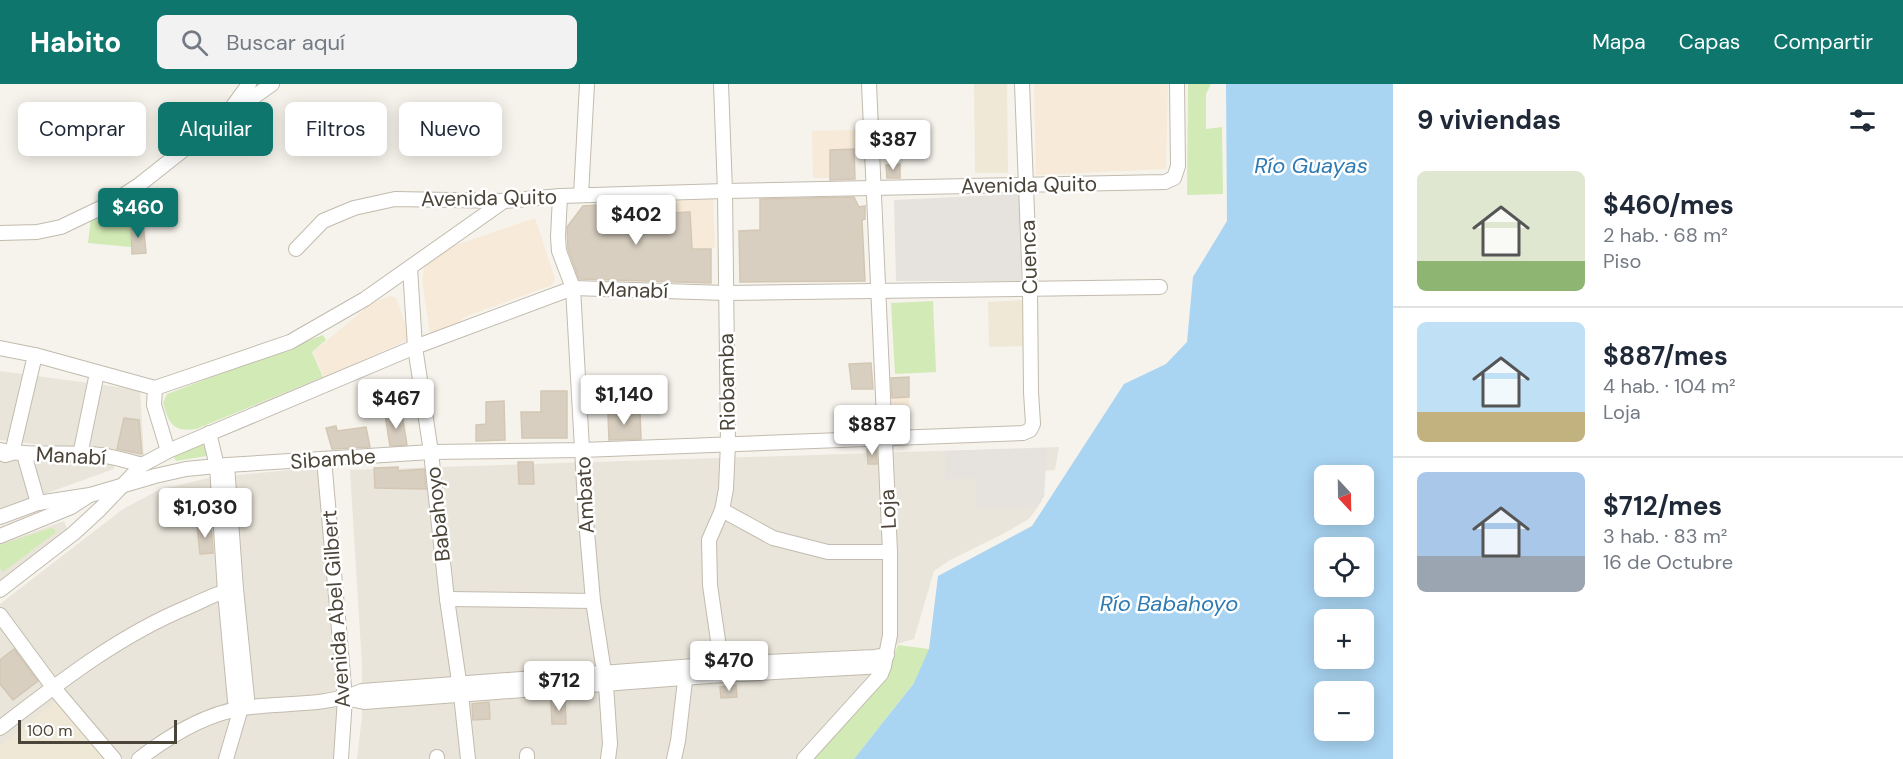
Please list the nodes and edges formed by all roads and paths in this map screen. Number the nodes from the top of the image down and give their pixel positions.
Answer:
1 (249, 84) edge
2 (272, 84) edge
3 (587, 84) edge
4 (721, 84) edge
5 (869, 84) edge
6 (1022, 84) edge
7 (1177, 84) edge
8 (236, 102) edge
9 (246, 102) edge
10 (176, 156) edge
11 (1026, 185) junction
12 (874, 189) junction
13 (725, 191) junction
14 (581, 195) junction
15 (560, 196) junction
16 (504, 201) junction
17 (0, 233) edge
18 (296, 249) dead end
19 (410, 268) junction
20 (1160, 287) dead end
21 (573, 288) junction
22 (1030, 288) junction
23 (879, 291) junction
24 (726, 292) junction
25 (415, 347) junction
26 (0, 348) edge
27 (35, 355) junction
28 (97, 373) junction
29 (155, 388) junction
30 (1030, 430) joint
31 (209, 433) junction
32 (884, 437) junction
33 (728, 443) junction
34 (582, 450) junction
35 (168, 452) junction
36 (431, 452) junction
37 (9, 453) edge
38 (80, 454) junction
39 (324, 459) junction
40 (142, 465) junction
41 (222, 465) junction
42 (125, 484) junction
43 (90, 495) junction
44 (38, 503) junction
45 (722, 510) junction
46 (0, 518) edge
47 (0, 536) edge
48 (890, 552) junction
49 (0, 590) edge
50 (230, 590) junction
51 (447, 599) junction
52 (593, 601) junction
53 (0, 615) edge
54 (886, 660) junction
55 (722, 670) junction
56 (686, 673) junction
57 (606, 679) junction
58 (53, 687) junction
59 (460, 690) junction
60 (345, 698) junction
61 (241, 708) junction
62 (0, 728) edge
63 (114, 759) edge
64 (139, 759) edge
65 (226, 759) edge
66 (341, 759) edge
67 (468, 759) edge
68 (608, 759) edge
69 (674, 759) edge
70 (804, 759) edge

1 - 8 street
2 - 9 street
3 - 14 street
4 - 13 street, Riobamba
5 - 12 street, Loja
6 - 11 street, Cuenca
7 - 11 street, Avenida Quito
10 - 17 street
11 - 12 street, Avenida Quito
11 - 22 street, Cuenca
12 - 13 street, Avenida Quito
12 - 23 street, Loja
13 - 14 street, Avenida Quito
13 - 24 street, Riobamba
14 - 15 street, Avenida Quito
15 - 16 street, Avenida Quito
15 - 21 street, Ambato
16 - 18 street, Avenida Quito
16 - 19 street
19 - 25 street, Babahoyo
19 - 29 street
20 - 22 street, Manabí
21 - 24 street, Manabí
21 - 25 street, Manabí
21 - 34 street, Ambato
22 - 23 street, Manabí
22 - 30 street, Cuenca
23 - 24 street, Manabí
23 - 32 street, Loja
24 - 33 street, Riobamba
25 - 31 street, Manabí
25 - 36 street, Babahoyo
26 - 27 street
27 - 28 street
27 - 37 street
28 - 29 street
28 - 38 street
29 - 35 street
30 - 32 street, Sibambe
31 - 35 street, Manabí
31 - 41 street
32 - 33 street, Sibambe
32 - 48 street, Loja
33 - 34 street, Sibambe
33 - 45 street, Riobamba
34 - 36 street, Sibambe
34 - 52 street, Ambato
35 - 40 street, Manabí
36 - 39 street, Sibambe
36 - 51 street, Babahoyo
37 - 38 street, Manabí
37 - 44 street
38 - 40 street, Manabí
39 - 41 street, Sibambe
39 - 60 street, Avenida Abel Gilbert
40 - 42 street, Manabí
41 - 42 street, Sibambe
41 - 50 street
42 - 43 street, Sibambe
42 - 49 street
43 - 44 street
43 - 47 street
44 - 46 street
45 - 48 street
45 - 55 street, Riobamba
48 - 54 street, Loja
50 - 58 street
50 - 61 street
51 - 52 street
51 - 59 street, Babahoyo
52 - 57 street, Ambato
53 - 58 street
54 - 55 street
54 - 70 street
55 - 56 street
56 - 57 street
56 - 69 street
57 - 59 street
57 - 68 street, Ambato
58 - 62 street
58 - 63 street
59 - 60 street
59 - 67 street, Babahoyo
60 - 61 street
60 - 66 street, Avenida Abel Gilbert
61 - 64 street
61 - 65 street

